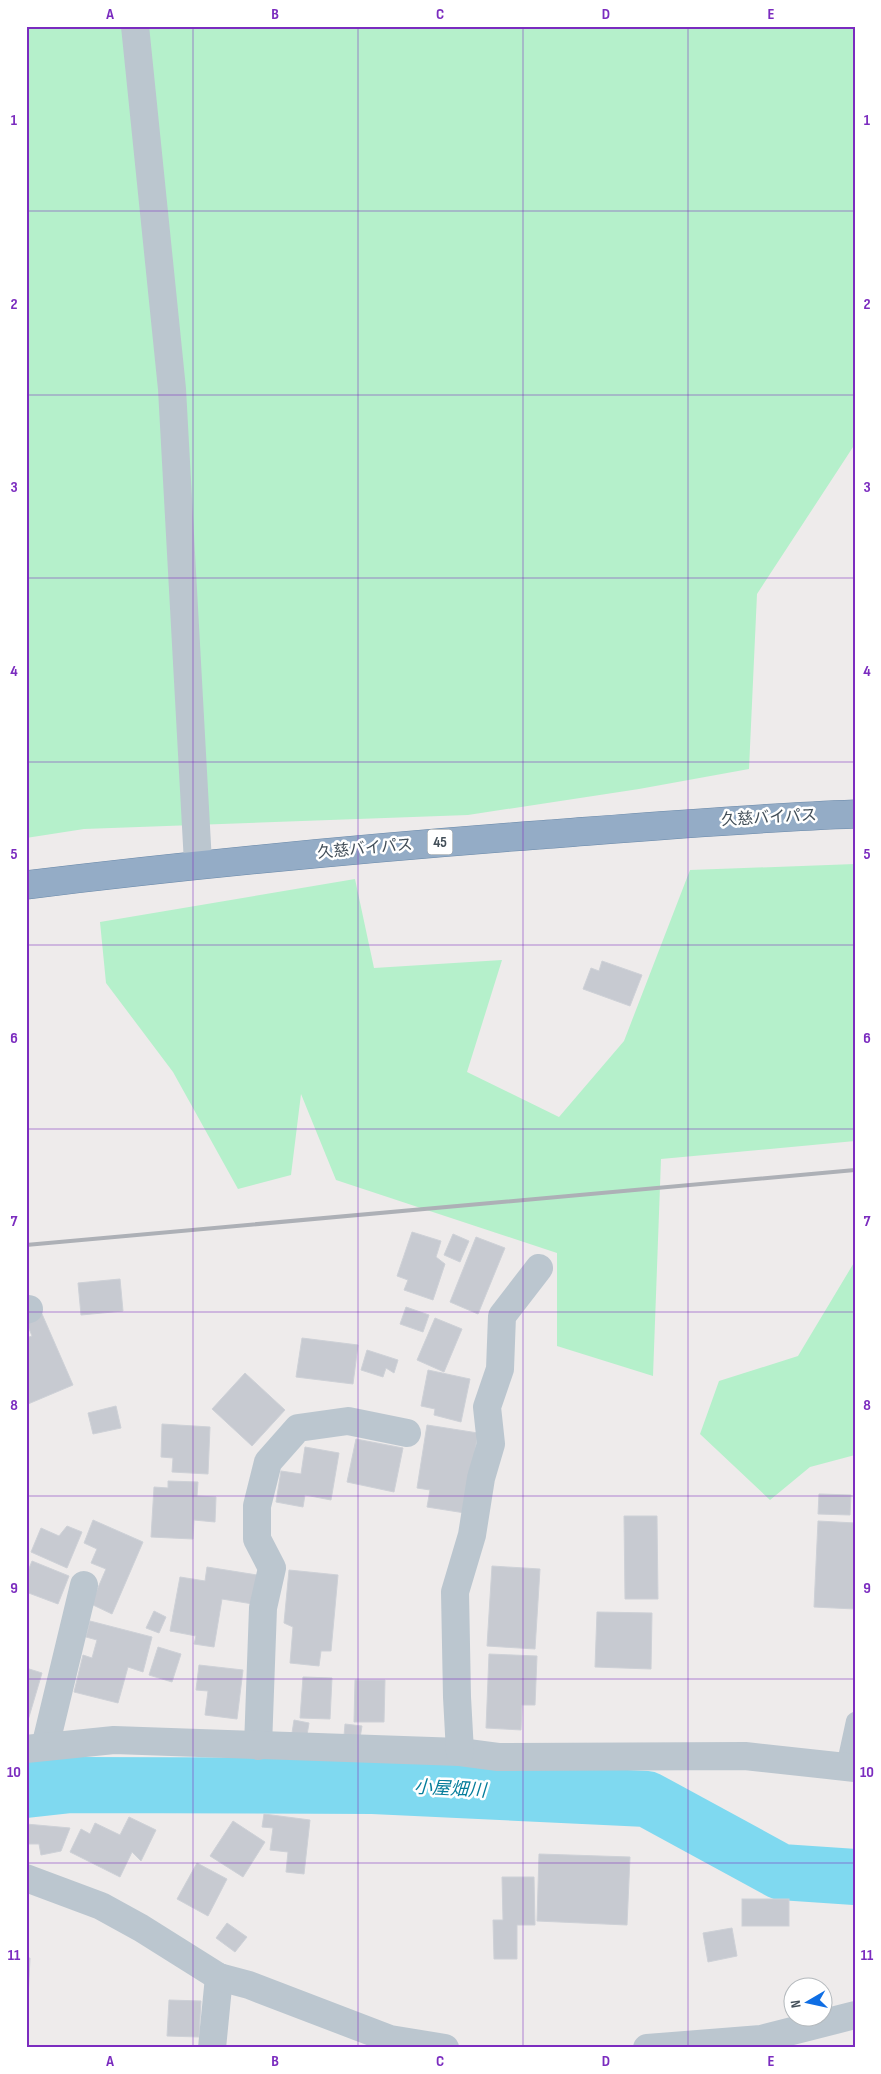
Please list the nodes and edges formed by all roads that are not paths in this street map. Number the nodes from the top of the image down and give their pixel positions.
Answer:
1 (136, 26) edge
2 (855, 814) edge
3 (198, 863) junction
4 (26, 885) edge
5 (538, 1268) dead end
6 (407, 1433) dead end
7 (84, 1585) dead end
8 (855, 1721) edge
9 (258, 1746) junction
10 (36, 1748) edge
11 (460, 1752) junction
12 (850, 1767) edge
13 (26, 1878) edge
14 (219, 1977) junction
15 (855, 2015) edge
16 (212, 2048) edge
17 (445, 2048) edge
18 (646, 2048) edge

1 - 3 street
2 - 3 highway, 久慈バイパス / 45
3 - 4 highway, 久慈バイパス / 45
5 - 11 street
6 - 9 street
7 - 10 street
8 - 12 lane
9 - 10 street
9 - 11 street
11 - 12 street
13 - 14 street
14 - 16 street
14 - 17 street
15 - 18 street

